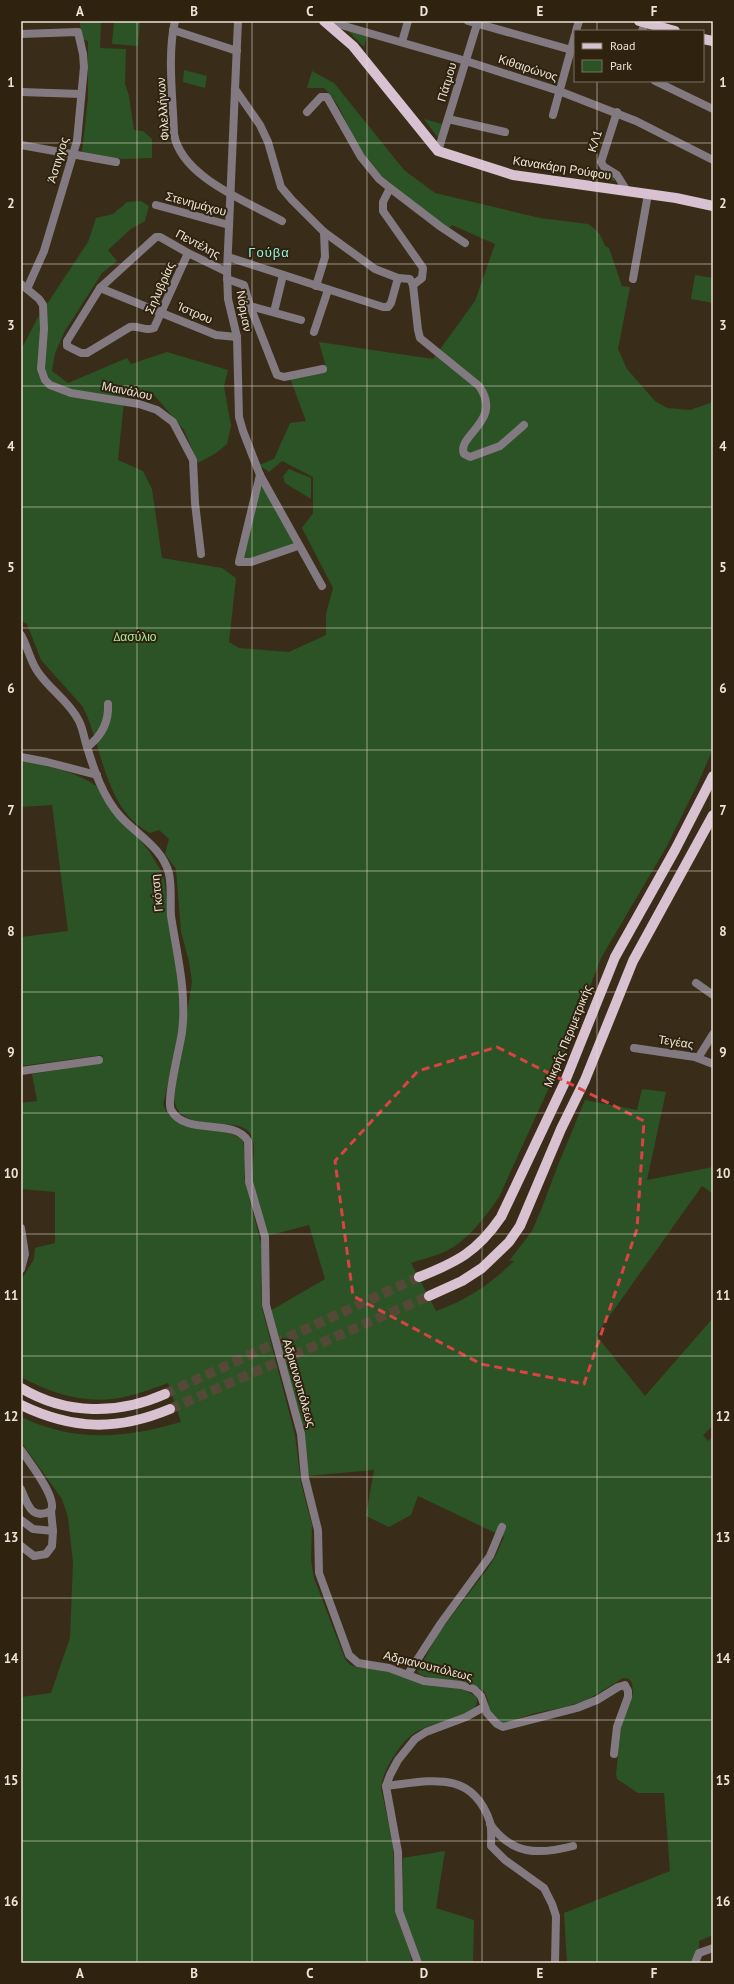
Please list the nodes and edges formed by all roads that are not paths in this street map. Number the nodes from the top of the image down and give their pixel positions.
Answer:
1 (175, 21) edge
2 (238, 21) edge
3 (324, 21) edge
4 (327, 21) edge
5 (408, 21) edge
6 (468, 21) edge
7 (477, 22) edge
8 (643, 24) edge
9 (173, 30) junction
10 (670, 30) edge
11 (21, 34) edge
12 (402, 42) junction
13 (236, 51) junction
14 (573, 51) edge
15 (466, 61) junction
16 (656, 82) edge
17 (235, 89) junction
18 (559, 91) junction
19 (21, 92) edge
20 (81, 94) junction
21 (713, 109) edge
22 (307, 112) dead end
23 (617, 112) junction
24 (552, 115) dead end
25 (448, 119) junction
26 (505, 132) dead end
27 (21, 145) edge
28 (438, 151) junction
29 (74, 154) junction
30 (713, 160) edge
31 (116, 162) dead end
32 (390, 188) junction
33 (627, 191) junction
34 (231, 193) junction
35 (648, 194) junction
36 (156, 205) dead end
37 (713, 206) edge
38 (282, 221) dead end
39 (229, 225) junction
40 (324, 232) junction
41 (465, 243) dead end
42 (188, 253) junction
43 (228, 257) junction
44 (282, 275) junction
45 (227, 276) junction
46 (398, 278) junction
47 (633, 279) dead end
48 (413, 285) junction
49 (316, 286) junction
50 (24, 287) edge
51 (100, 288) junction
52 (328, 290) junction
53 (250, 306) junction
54 (162, 312) junction
55 (274, 312) junction
56 (301, 320) dead end
57 (314, 332) dead end
58 (237, 337) junction
59 (323, 369) dead end
60 (524, 425) dead end
61 (260, 475) junction
62 (298, 546) junction
63 (201, 554) dead end
64 (322, 586) dead end
65 (21, 635) edge
66 (108, 704) dead end
67 (87, 747) junction
68 (21, 757) edge
69 (98, 776) junction
70 (713, 776) edge
71 (713, 815) edge
72 (696, 983) dead end
73 (713, 995) edge
74 (713, 1034) edge
75 (634, 1048) dead end
76 (698, 1058) junction
77 (99, 1060) dead end
78 (713, 1064) edge
79 (21, 1071) edge
80 (246, 1138) joint
81 (21, 1228) edge
82 (21, 1269) edge
83 (419, 1277) tunnel mouth
84 (429, 1296) tunnel mouth
85 (21, 1388) edge
86 (165, 1394) tunnel mouth
87 (21, 1405) edge
88 (170, 1409) tunnel mouth
89 (21, 1450) edge
90 (21, 1489) edge
91 (51, 1511) junction
92 (21, 1520) edge
93 (502, 1527) dead end
94 (53, 1531) junction
95 (21, 1546) edge
96 (408, 1674) junction
97 (484, 1707) junction
98 (614, 1754) dead end
99 (386, 1786) junction
100 (490, 1823) junction
101 (573, 1846) dead end
102 (713, 1948) edge
103 (418, 1963) edge
104 (555, 1963) edge
105 (695, 1963) edge

1 - 9 street, Φιλελλήνων
2 - 13 street, Νόρμαν
3 - 28 main road
4 - 12 street, Κιθαιρώνος
5 - 12 street
6 - 7 street
7 - 14 street
7 - 15 street, Πάτμου
8 - 10 main road
9 - 13 street
9 - 34 street, Φιλελλήνων
11 - 20 street, Άστιγγος
12 - 15 street, Κιθαιρώνος
13 - 17 street, Νόρμαν
14 - 18 street
15 - 18 street, Κιθαιρώνος
15 - 25 street, Πάτμου
16 - 21 street
17 - 34 street, Νόρμαν
17 - 40 street
18 - 23 street, Κιθαιρώνος
18 - 24 street
19 - 20 street
20 - 29 street, Άστιγγος
22 - 32 street
23 - 30 street, Κιθαιρώνος
23 - 33 street, ΚΛ1
25 - 26 street
25 - 28 street, Πάτμου
27 - 29 street
28 - 33 main road, Κανακάρη Ρούφου
29 - 31 street
29 - 50 street, Άστιγγος
32 - 41 street
32 - 48 street
33 - 35 main road, Κανακάρη Ρούφου
34 - 38 street, Φιλελλήνων
34 - 39 street, Νόρμαν
35 - 37 main road, Κανακάρη Ρούφου
35 - 47 street
36 - 39 street, Στενημάχου
39 - 43 street, Νόρμαν
40 - 46 street
40 - 49 street
42 - 45 street, Πεντέλης
42 - 51 street, Πεντέλης
42 - 54 street, Σηλυβρίας
43 - 44 street
43 - 45 street, Νόρμαν
44 - 49 street
44 - 55 street
45 - 53 street, Πεντέλης
45 - 58 street, Νόρμαν
46 - 48 street
46 - 52 street
48 - 60 street
49 - 52 street
50 - 63 street, Μαινάλου
51 - 54 street, Ίστρου
51 - 54 street, Σηλυβρίας
52 - 57 street
53 - 55 street
53 - 59 street
54 - 58 street, Ίστρου
55 - 56 street
58 - 61 street, Νόρμαν
61 - 62 street, Νόρμαν
61 - 62 street
62 - 64 street, Νόρμαν
65 - 67 street, Γκότση
66 - 67 street
67 - 69 street, Γκότση
68 - 69 street
69 - 80 street, Γκότση
70 - 83 main road, Μικρής Περιμετρικής
71 - 84 main road
72 - 73 street
74 - 76 street
75 - 76 street, Τεγέας
76 - 78 street, Τεγέας
77 - 79 street
80 - 96 street, Αδριανουπόλεως
81 - 82 street
85 - 86 main road
87 - 88 main road
89 - 91 street
90 - 91 street
91 - 94 street
92 - 94 street
93 - 96 street
94 - 95 street
96 - 97 street, Αδριανουπόλεως
97 - 98 street, Αδριανουπόλεως
97 - 99 street
99 - 100 street
99 - 103 street
100 - 101 street
100 - 104 street
102 - 105 street

